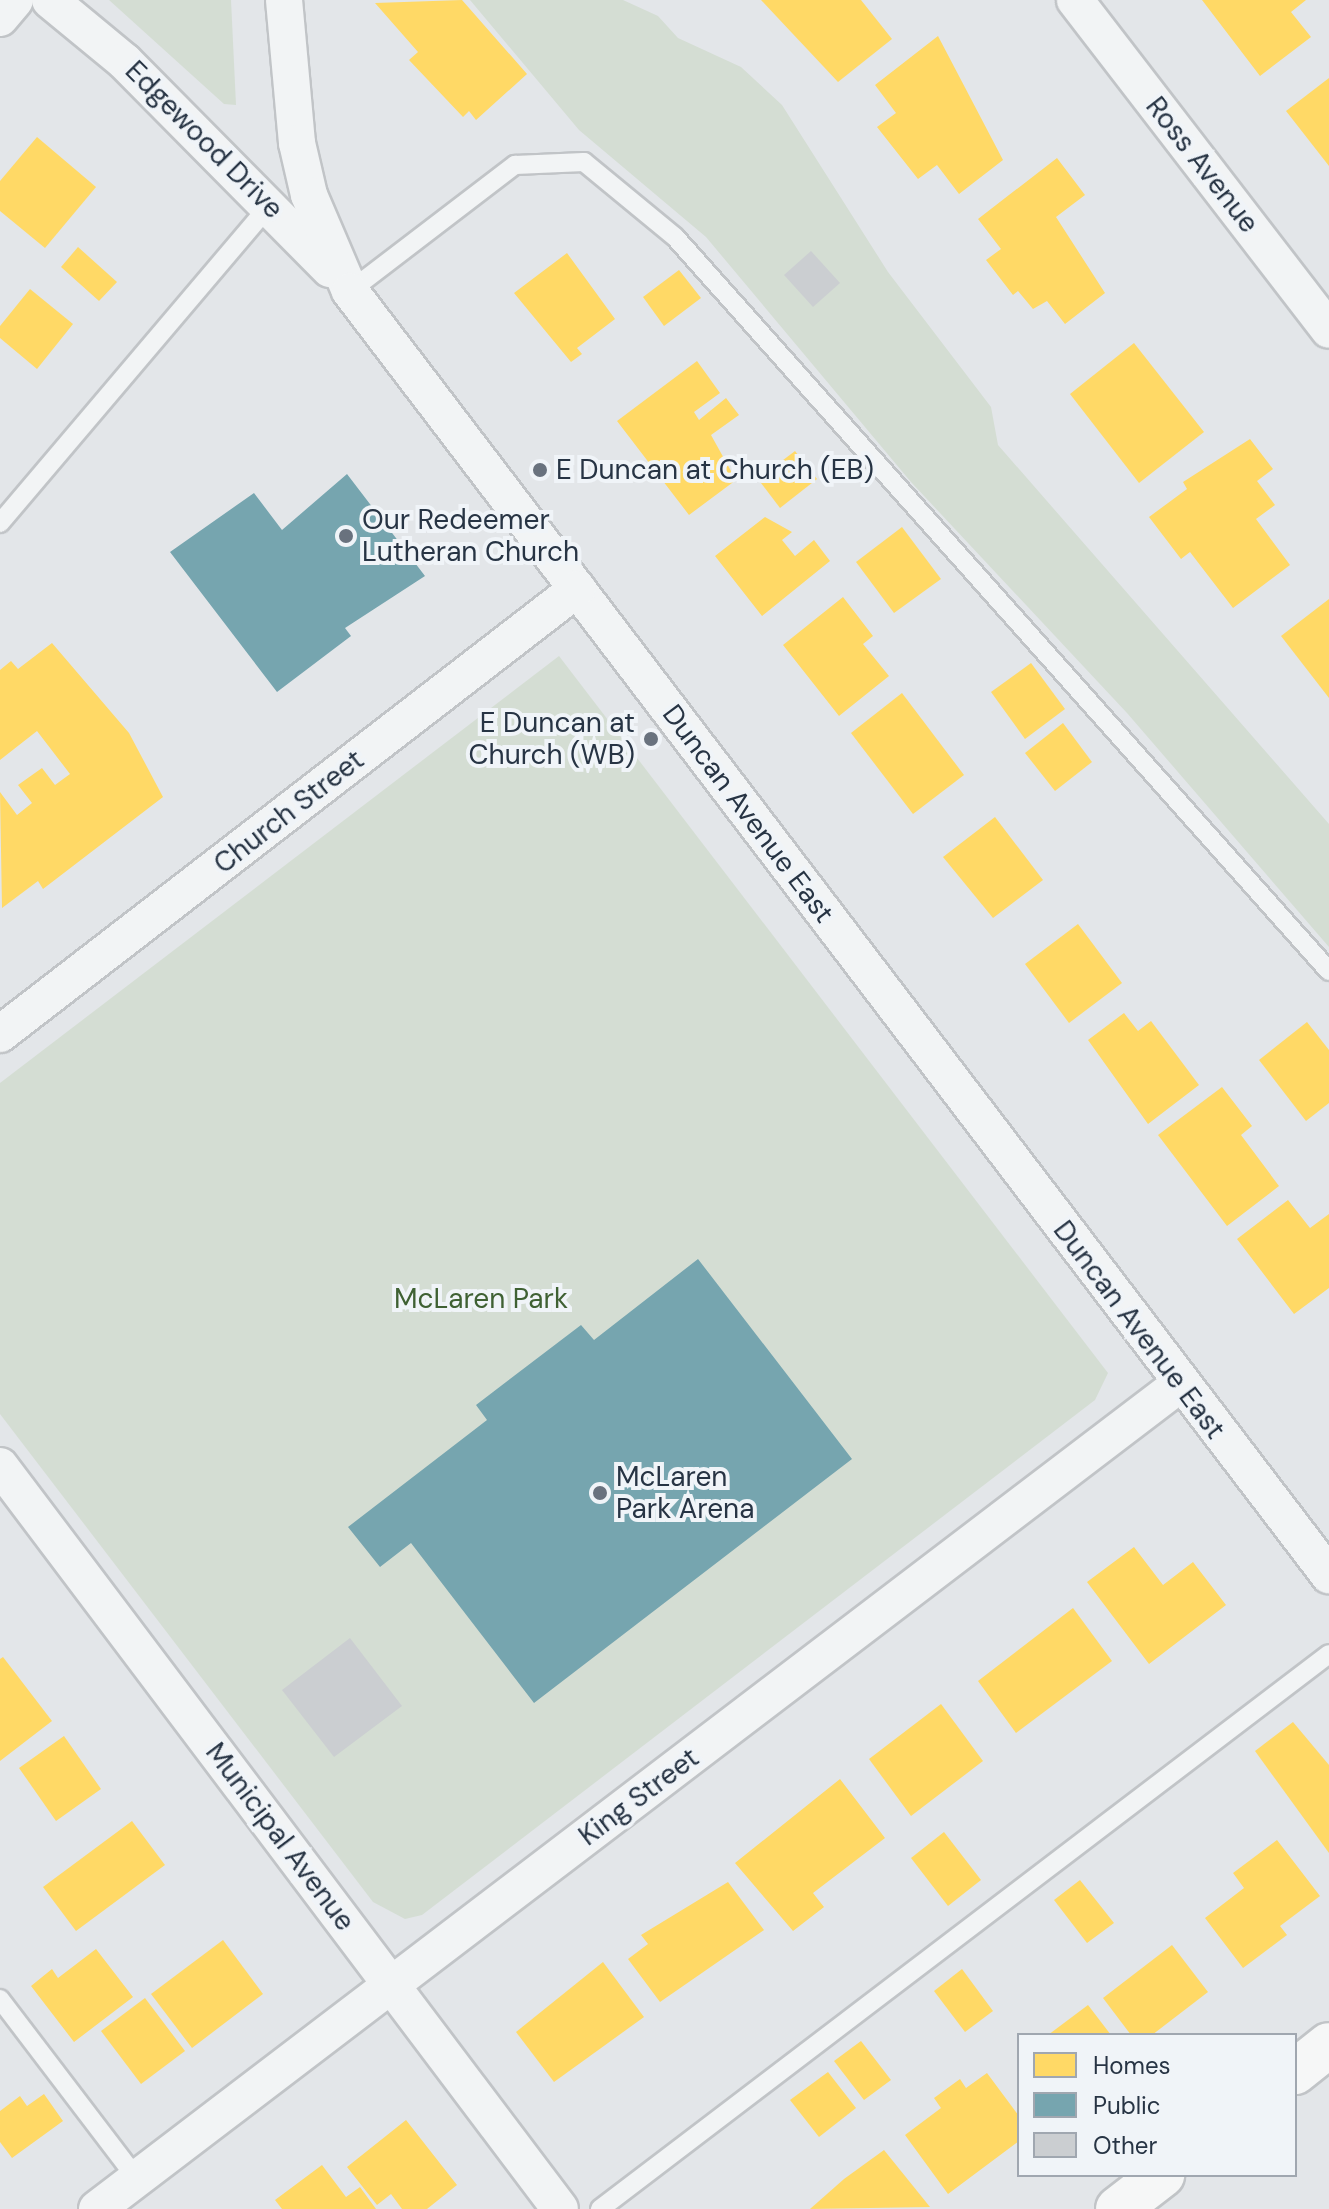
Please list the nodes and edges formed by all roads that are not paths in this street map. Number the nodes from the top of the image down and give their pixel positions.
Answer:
1 (15, 0) edge
2 (50, 0) edge
3 (284, 0) edge
4 (1075, 0) edge
5 (0, 18) edge
6 (271, 204) junction
7 (350, 291) junction
8 (1329, 330) edge
9 (0, 523) edge
10 (577, 589) junction
11 (1329, 971) edge
12 (0, 1034) edge
13 (1180, 1384) junction
14 (0, 1466) edge
15 (1329, 1575) edge
16 (1329, 1654) edge
17 (392, 1985) junction
18 (0, 1999) edge
19 (1329, 2045) edge
20 (1297, 2070) edge
21 (1159, 2177) edge
22 (137, 2179) junction
23 (97, 2209) edge
24 (560, 2209) edge
25 (600, 2209) edge
26 (1118, 2209) edge

1 - 5 street
2 - 6 street, Edgewood Drive
3 - 7 street, Duncan Avenue East
4 - 8 street, Ross Avenue
6 - 7 street, Edgewood Drive
6 - 9 lane
7 - 10 street, Duncan Avenue East
7 - 11 lane
10 - 12 street, Church Street
10 - 13 street, Duncan Avenue East
13 - 15 street, Duncan Avenue East
13 - 17 street, King Street
14 - 17 street, Municipal Avenue
16 - 25 lane
17 - 22 street, King Street
17 - 24 street, Municipal Avenue
18 - 22 lane
19 - 20 street
21 - 26 street
22 - 23 street, King Street

